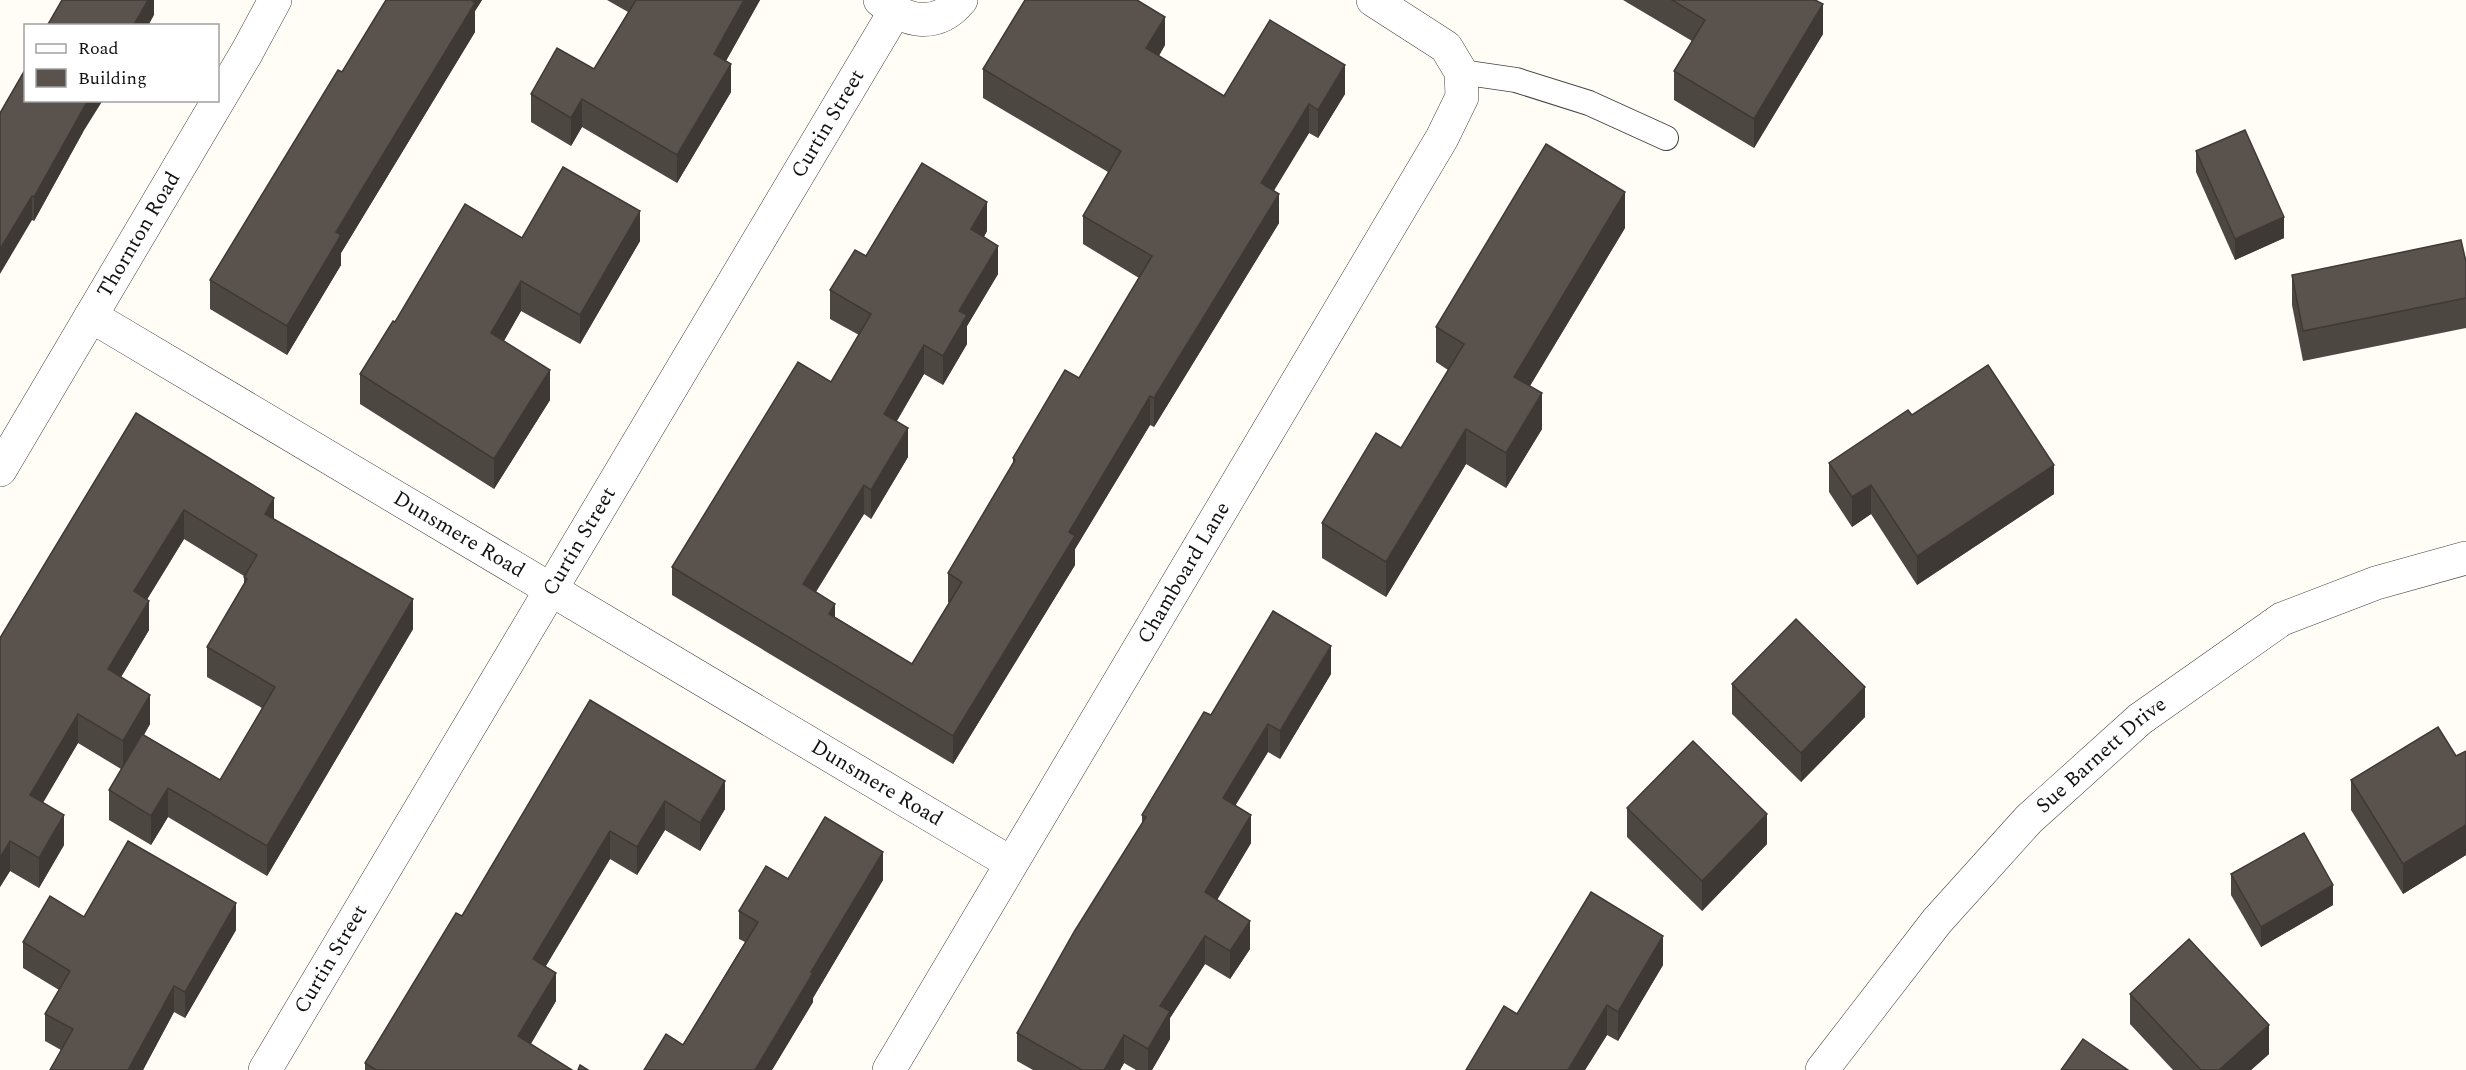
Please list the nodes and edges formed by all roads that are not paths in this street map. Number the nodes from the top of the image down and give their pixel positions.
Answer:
1 (275, 0) edge
2 (962, 0) edge
3 (1377, 1) edge
4 (887, 6) edge
5 (1461, 72) junction
6 (219, 99) edge
7 (217, 102) edge
8 (1666, 138) dead end
9 (91, 316) junction
10 (0, 470) edge
11 (2466, 558) edge
12 (552, 590) junction
13 (1011, 863) junction
14 (265, 1070) edge
15 (888, 1070) edge
16 (1822, 1070) edge

1 - 6 street, Thornton Road
2 - 4 street, Curtin Street
3 - 5 street
4 - 12 street, Curtin Street
5 - 8 lane
5 - 13 street, Chamboard Lane
7 - 9 street, Thornton Road
9 - 10 street, Thornton Road
9 - 12 street, Dunsmere Road
11 - 16 street, Sue Barnett Drive
12 - 13 street, Dunsmere Road
12 - 14 street, Curtin Street
13 - 15 street, Chamboard Lane

